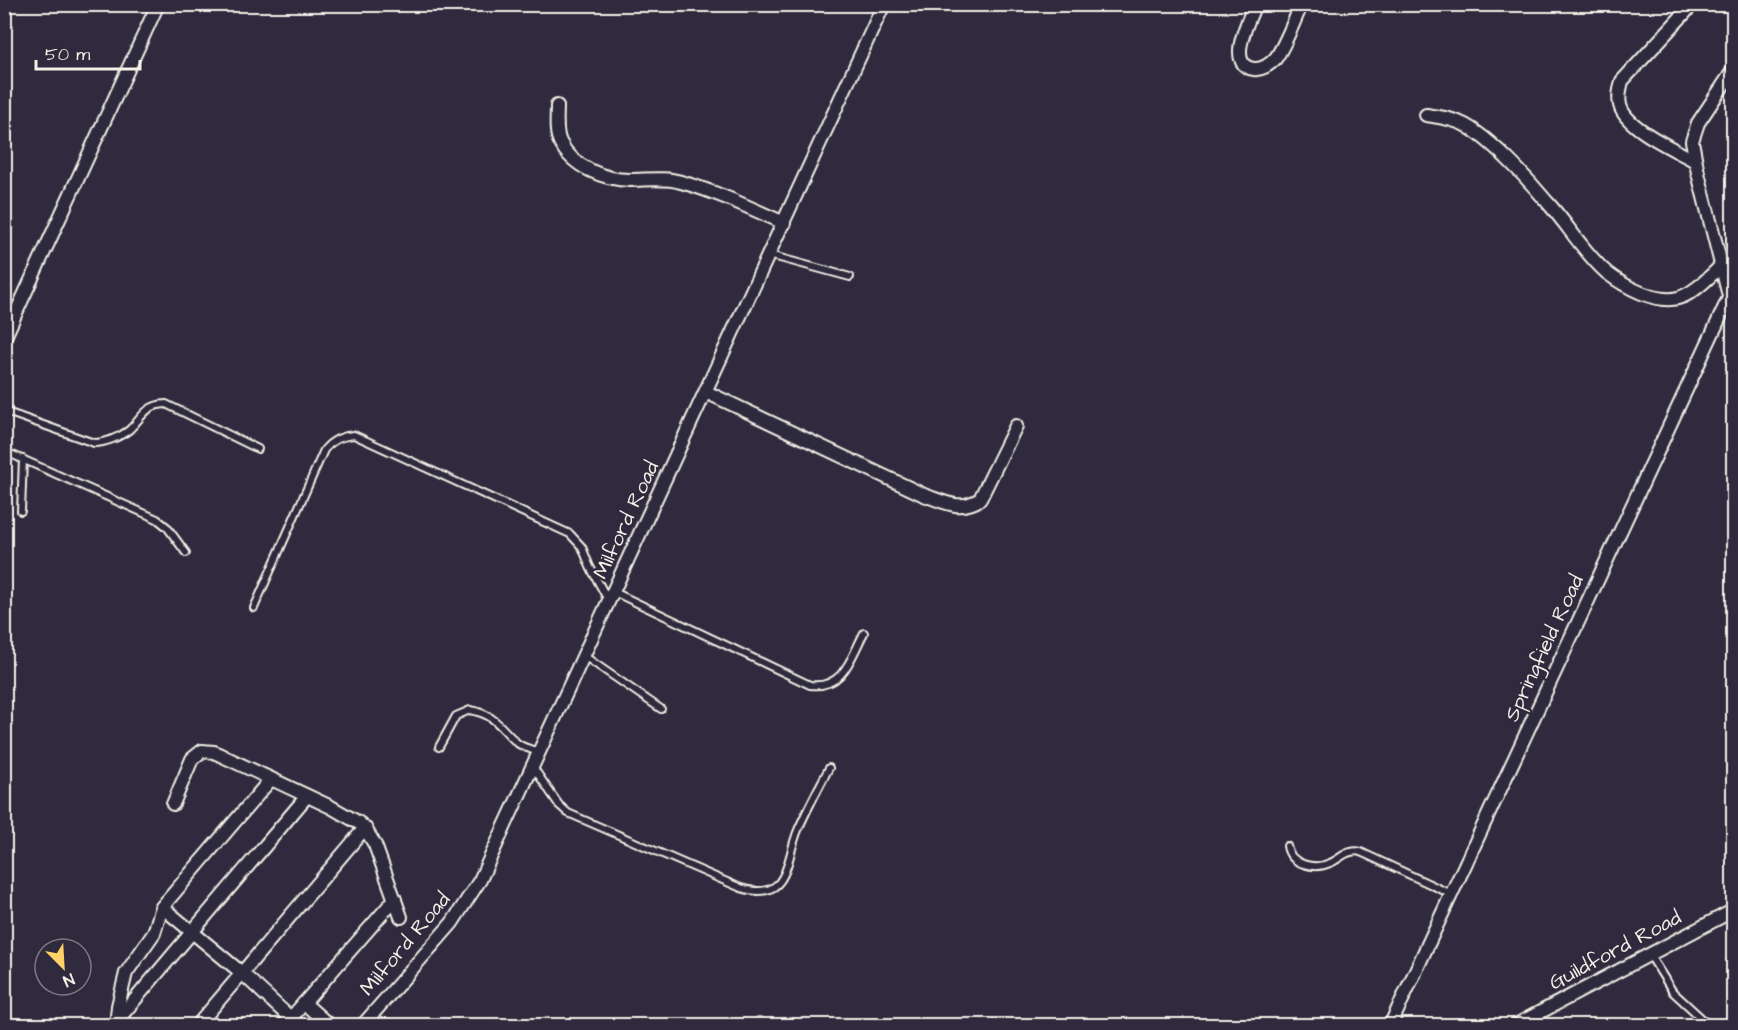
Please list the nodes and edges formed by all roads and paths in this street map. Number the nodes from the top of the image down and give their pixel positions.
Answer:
1 (158, 4) edge
2 (884, 4) edge
3 (1255, 4) edge
4 (1302, 4) edge
5 (1693, 4) edge
6 (1734, 69) edge
7 (557, 106) dead end
8 (1426, 115) dead end
9 (1695, 161) junction
10 (784, 223) junction
11 (769, 255) junction
12 (1721, 266) junction
13 (850, 277) dead end
14 (1731, 291) edge
15 (4, 339) edge
16 (706, 392) junction
17 (4, 411) edge
18 (1016, 426) dead end
19 (258, 449) dead end
20 (4, 451) edge
21 (23, 459) junction
22 (21, 512) dead end
23 (186, 553) dead end
24 (611, 597) junction
25 (254, 608) dead end
26 (864, 633) dead end
27 (584, 656) junction
28 (661, 709) dead end
29 (439, 747) dead end
30 (538, 752) junction
31 (532, 765) junction
32 (829, 768) dead end
33 (271, 779) junction
34 (307, 796) junction
35 (173, 804) dead end
36 (365, 828) junction
37 (1287, 846) dead end
38 (1451, 894) junction
39 (395, 899) junction
40 (162, 907) junction
41 (1734, 910) edge
42 (401, 917) dead end
43 (193, 932) junction
44 (1649, 954) junction
45 (243, 974) junction
46 (304, 1003) junction
47 (291, 1023) edge
48 (116, 1024) edge
49 (197, 1026) edge
50 (330, 1026) edge
51 (362, 1026) edge
52 (1389, 1026) edge
53 (1514, 1026) edge
54 (1710, 1026) edge

1 - 15 street
2 - 10 street, Milford Road
3 - 4 street
5 - 9 street
6 - 9 street
7 - 10 street
8 - 12 street
9 - 12 street
10 - 11 street, Milford Road
11 - 13 lane
11 - 16 street, Milford Road
12 - 14 street
14 - 38 street, Springfield Road
16 - 18 street
16 - 24 street, Milford Road
17 - 19 lane
20 - 21 lane
21 - 22 lane
21 - 23 lane
24 - 25 lane
24 - 26 lane
24 - 27 street, Milford Road
27 - 28 lane
27 - 30 street, Milford Road
29 - 30 lane
30 - 31 street, Milford Road
31 - 32 lane
31 - 51 street, Milford Road
33 - 34 street
33 - 35 street
33 - 40 street
34 - 36 street
34 - 43 street
36 - 39 street
36 - 45 street
37 - 38 lane
38 - 52 street, Springfield Road
39 - 42 street
39 - 46 street
40 - 43 street
40 - 48 street
41 - 44 street, Guildford Road
43 - 45 street
43 - 48 street
44 - 53 street, Guildford Road
44 - 54 lane
45 - 47 street
45 - 49 street
46 - 47 street
46 - 50 street

